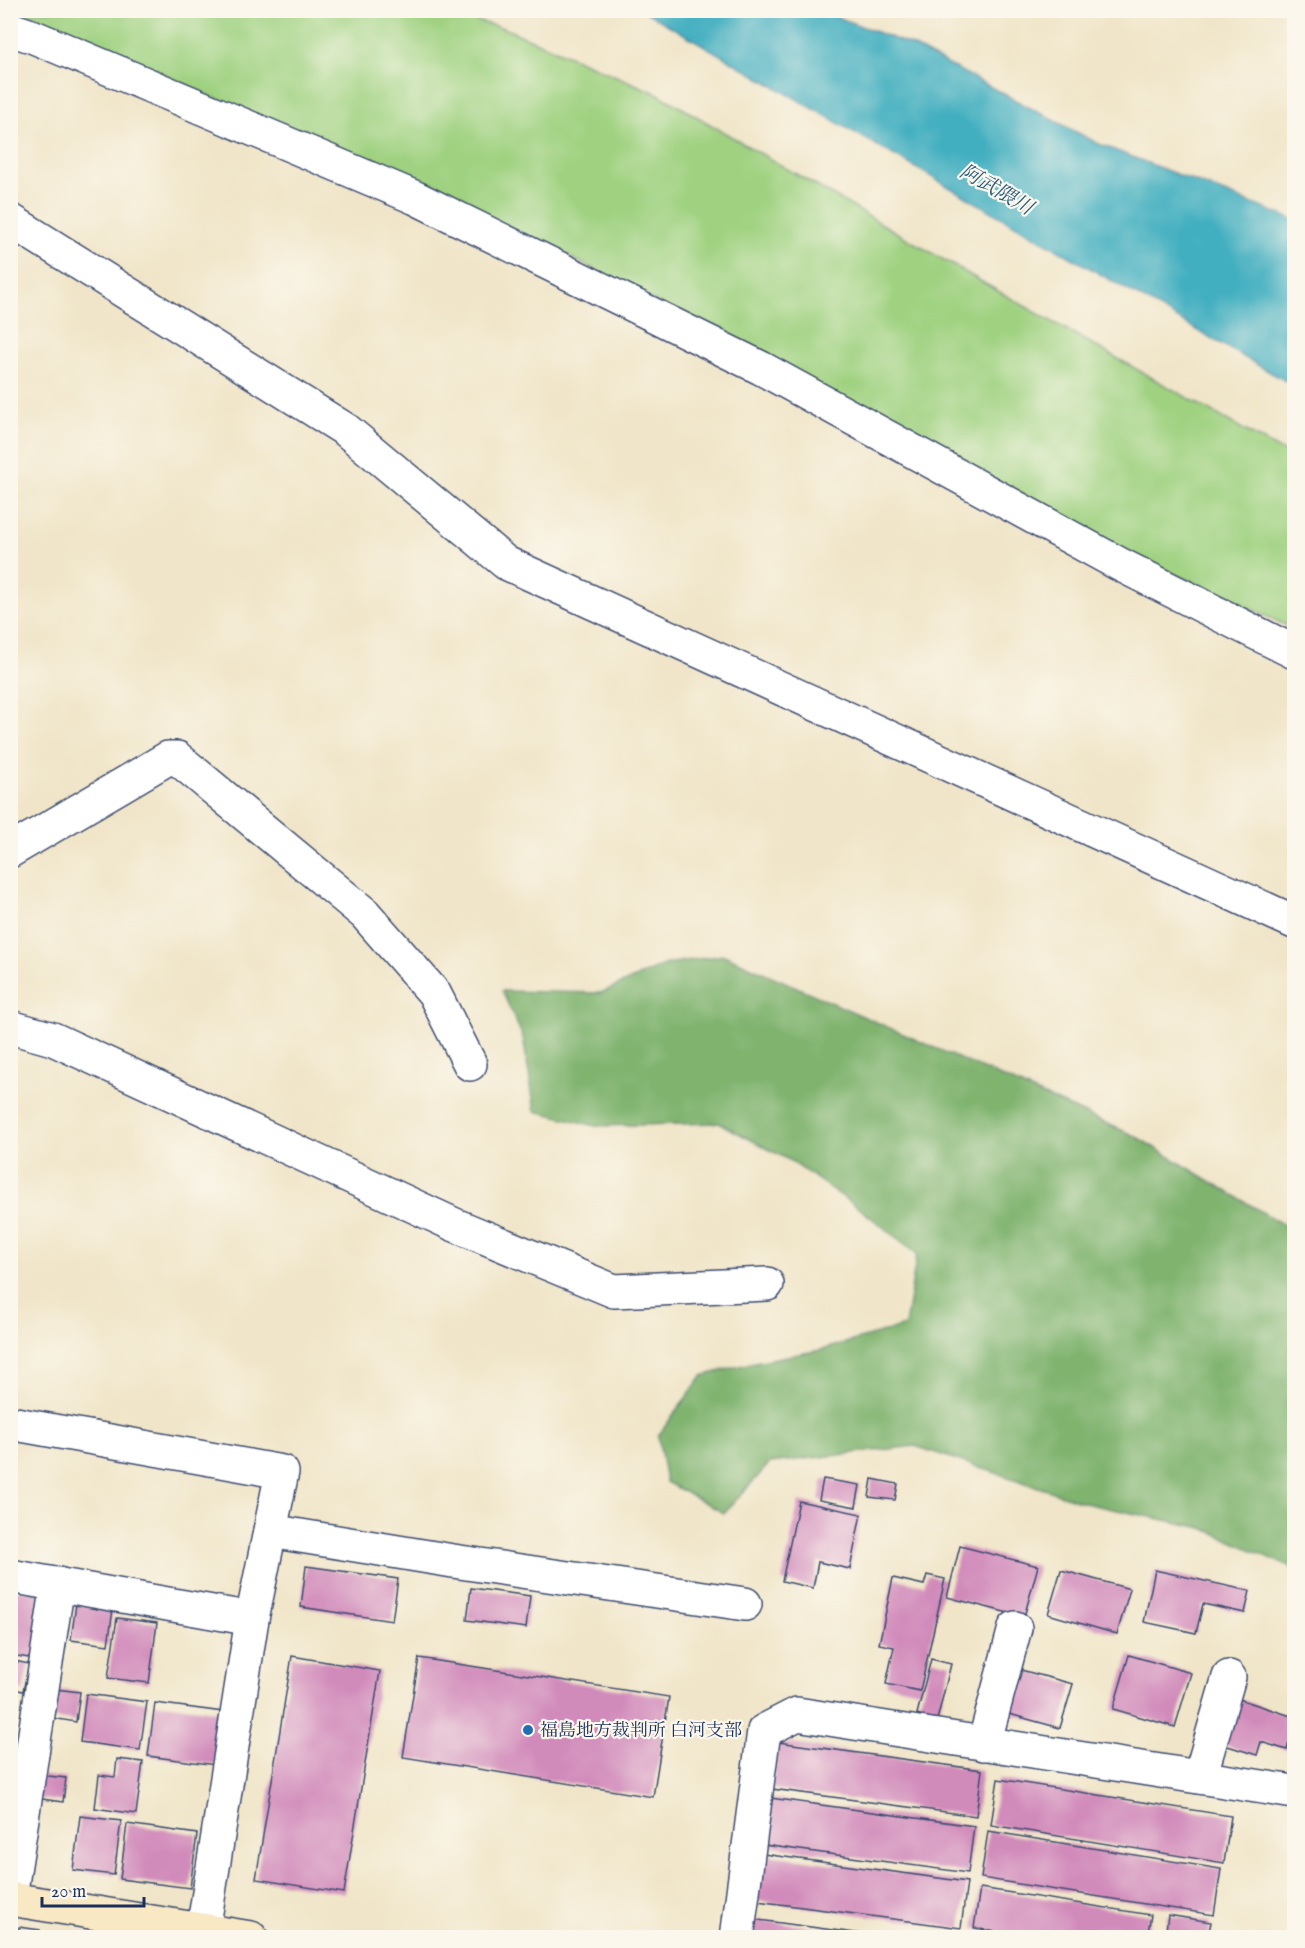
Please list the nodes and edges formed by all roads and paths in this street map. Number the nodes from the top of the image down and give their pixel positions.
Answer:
1 (10, 29) edge
2 (10, 220) edge
3 (1294, 652) edge
4 (10, 851) edge
5 (1294, 922) edge
6 (10, 1027) edge
7 (470, 1064) dead end
8 (767, 1284) dead end
9 (10, 1423) edge
10 (270, 1531) junction
11 (10, 1576) edge
12 (58, 1584) junction
13 (746, 1604) dead end
14 (252, 1619) junction
15 (1015, 1628) dead end
16 (1229, 1677) dead end
17 (984, 1744) junction
18 (1200, 1777) junction
19 (1294, 1792) edge
20 (10, 1898) edge
21 (203, 1931) junction
22 (251, 1938) edge
23 (737, 1938) edge

1 - 3 street
2 - 5 street
4 - 7 street
6 - 8 street
9 - 10 street
10 - 13 street
10 - 14 street
11 - 12 street
12 - 14 street
12 - 20 street
14 - 21 street
15 - 17 street
16 - 18 street
17 - 18 street
17 - 23 street
18 - 19 street
20 - 21 street
21 - 22 street

